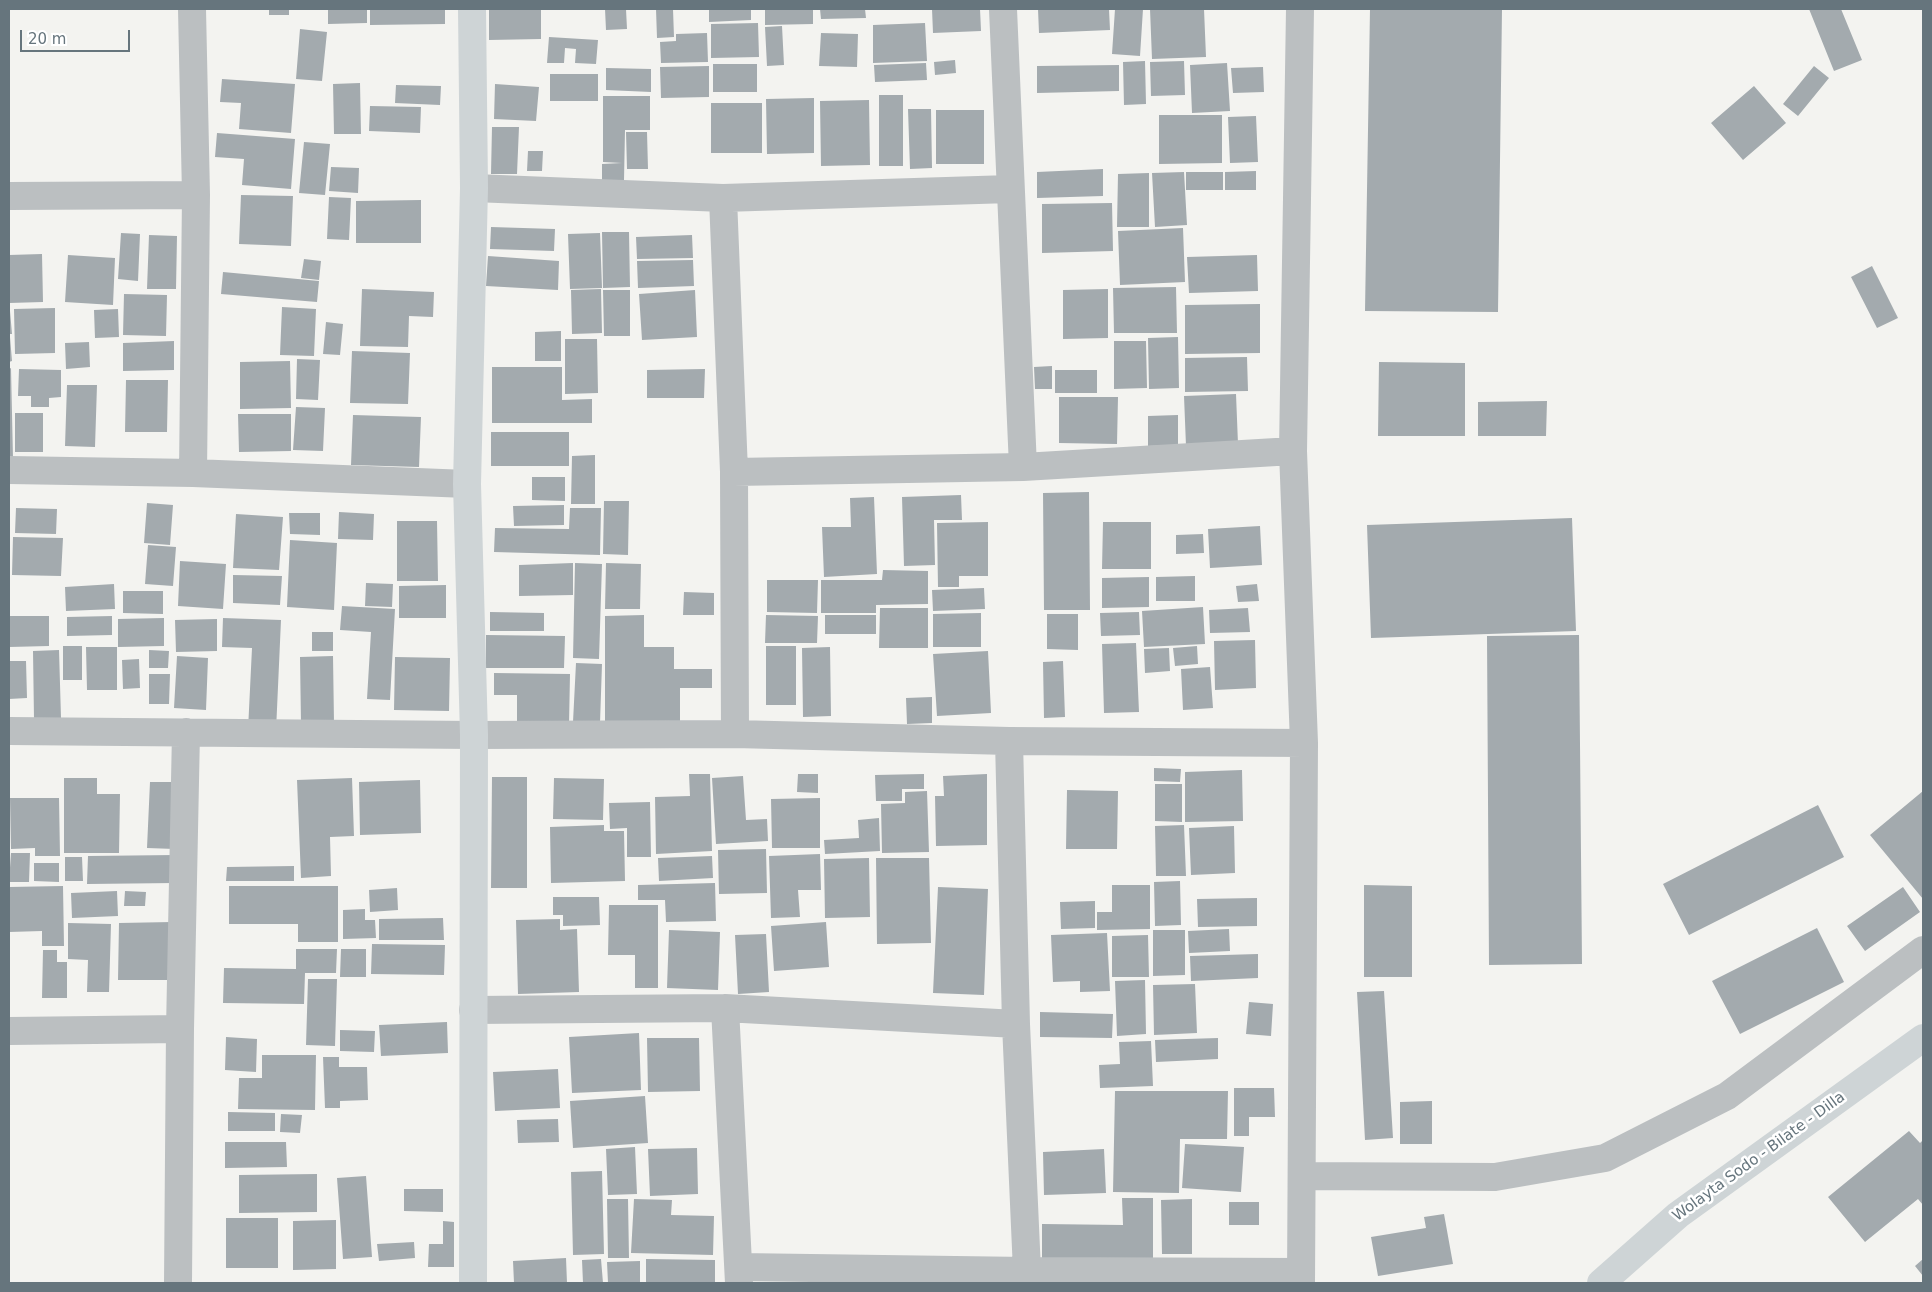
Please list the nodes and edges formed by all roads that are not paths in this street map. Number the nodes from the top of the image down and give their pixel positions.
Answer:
1 (192, 9) edge
2 (472, 9) edge
3 (1003, 9) edge
4 (1300, 9) edge
5 (474, 188) junction
6 (1010, 189) junction
7 (196, 194) junction
8 (9, 196) edge
9 (723, 198) junction
10 (1293, 451) junction
11 (1023, 467) junction
12 (9, 470) edge
13 (734, 472) junction
14 (193, 473) junction
15 (467, 484) junction
16 (9, 731) edge
17 (186, 732) junction
18 (735, 734) junction
19 (474, 735) junction
20 (1009, 741) junction
21 (1304, 743) junction
22 (1923, 950) edge
23 (726, 1008) junction
24 (473, 1010) junction
25 (1016, 1024) junction
26 (180, 1029) junction
27 (9, 1031) edge
28 (1923, 1038) edge
29 (1303, 1176) junction
30 (1027, 1271) junction
31 (739, 1275) edge
32 (1301, 1277) edge
33 (178, 1283) edge
34 (473, 1283) edge
35 (1601, 1283) edge

1 - 7 street
2 - 5 main road
3 - 6 street
4 - 10 street
5 - 9 street
5 - 15 main road
6 - 9 street
6 - 11 street
7 - 8 street
7 - 14 street
9 - 13 street
10 - 11 street
10 - 21 street
11 - 13 street
12 - 14 street
13 - 18 street
14 - 15 street
15 - 19 main road
16 - 17 street
17 - 19 street
17 - 26 street
18 - 19 street
18 - 20 street
19 - 24 main road
20 - 21 street
20 - 25 street
21 - 29 street
22 - 29 street
23 - 24 street
23 - 25 street
23 - 31 street
24 - 34 main road
25 - 30 street
26 - 27 street
26 - 33 street
28 - 35 main road, Wolayta Sodo - Bilate - Dilla
29 - 32 street
30 - 31 street
30 - 32 street

